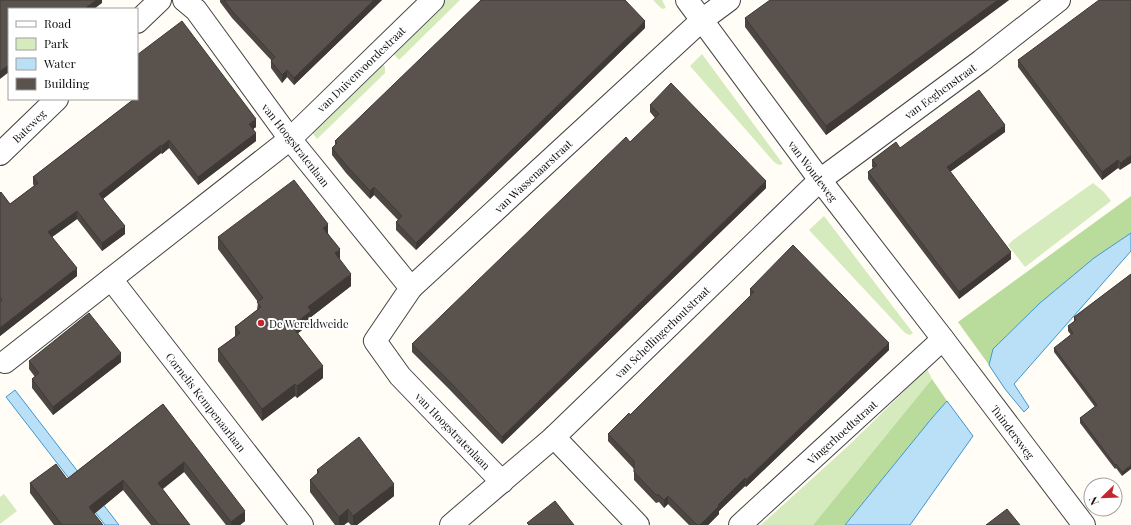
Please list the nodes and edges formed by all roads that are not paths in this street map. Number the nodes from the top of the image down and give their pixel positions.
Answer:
1 (160, 0) edge
2 (184, 0) edge
3 (433, 0) edge
4 (687, 0) edge
5 (729, 0) edge
6 (1059, 0) edge
7 (702, 20) junction
8 (138, 21) edge
9 (56, 100) edge
10 (290, 139) junction
11 (0, 154) edge
12 (820, 180) junction
13 (111, 279) junction
14 (411, 288) junction
15 (943, 339) junction
16 (375, 341) joint
17 (5, 362) dead end
18 (554, 437) junction
19 (502, 482) junction
20 (302, 525) edge
21 (452, 525) edge
22 (638, 525) edge
23 (740, 525) edge
24 (1084, 525) edge

1 - 8 street
2 - 10 street, van Hoogstratenlaan
3 - 10 street, van Duivenvoordestraat
4 - 7 street, van Woudeweg
5 - 7 street, van Wassenaarstraat
6 - 12 street, van Eeghenstraat
7 - 12 street, van Woudeweg
7 - 14 street, van Wassenaarstraat
9 - 11 street, Bateweg
10 - 13 street
10 - 14 street, van Hoogstratenlaan
12 - 15 street, van Woudeweg
12 - 18 street, van Schellingerhoutstraat
13 - 17 street
13 - 20 street, Cornelis Kempenaarlaan
14 - 16 street, van Wassenaarstraat
15 - 23 street, Vingerhoedtstraat
15 - 24 street, Tuindersweg
16 - 19 street, van Hoogstratenlaan
18 - 19 street, van Schellingerhoutstraat
18 - 22 street
19 - 21 street

